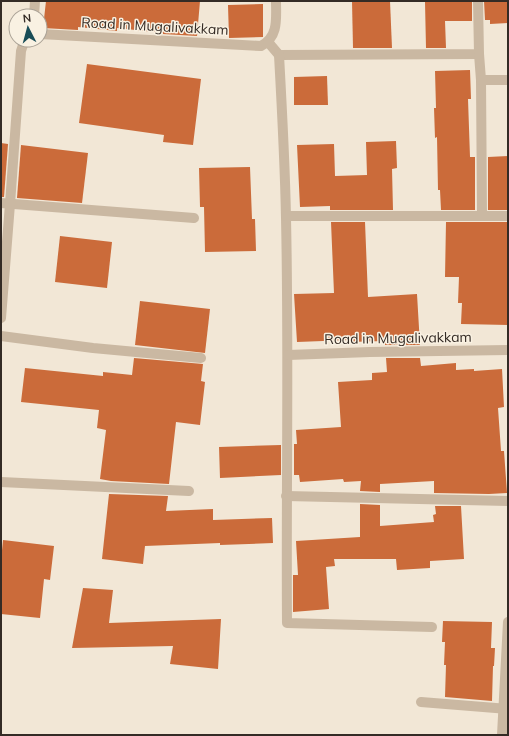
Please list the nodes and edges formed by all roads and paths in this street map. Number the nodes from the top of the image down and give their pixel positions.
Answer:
1 (276, 1) edge
2 (478, 1) edge
3 (48, 34) edge
4 (268, 42) junction
5 (21, 48) edge
6 (479, 54) junction
7 (279, 55) junction
8 (481, 80) junction
9 (508, 80) edge
10 (6, 204) edge
11 (482, 215) junction
12 (286, 216) junction
13 (508, 216) edge
14 (194, 218) dead end
15 (1, 318) edge
16 (1, 336) edge
17 (508, 350) edge
18 (288, 355) junction
19 (201, 358) dead end
20 (1, 482) edge
21 (189, 491) dead end
22 (286, 496) junction
23 (508, 501) edge
24 (508, 622) edge
25 (432, 627) dead end
26 (422, 702) dead end
27 (506, 709) edge
28 (502, 735) edge

1 - 4 street
2 - 6 street
3 - 4 street, Road in Mugalivakkam
4 - 7 street
5 - 10 street
6 - 7 street
6 - 8 street
7 - 12 street
8 - 9 street
8 - 11 street
10 - 14 street
10 - 15 street
11 - 12 street
11 - 13 street
12 - 18 street
16 - 19 street
17 - 18 street, Road in Mugalivakkam
18 - 22 street
20 - 21 street
22 - 23 street
22 - 25 street
24 - 27 street
26 - 27 street
27 - 28 street

